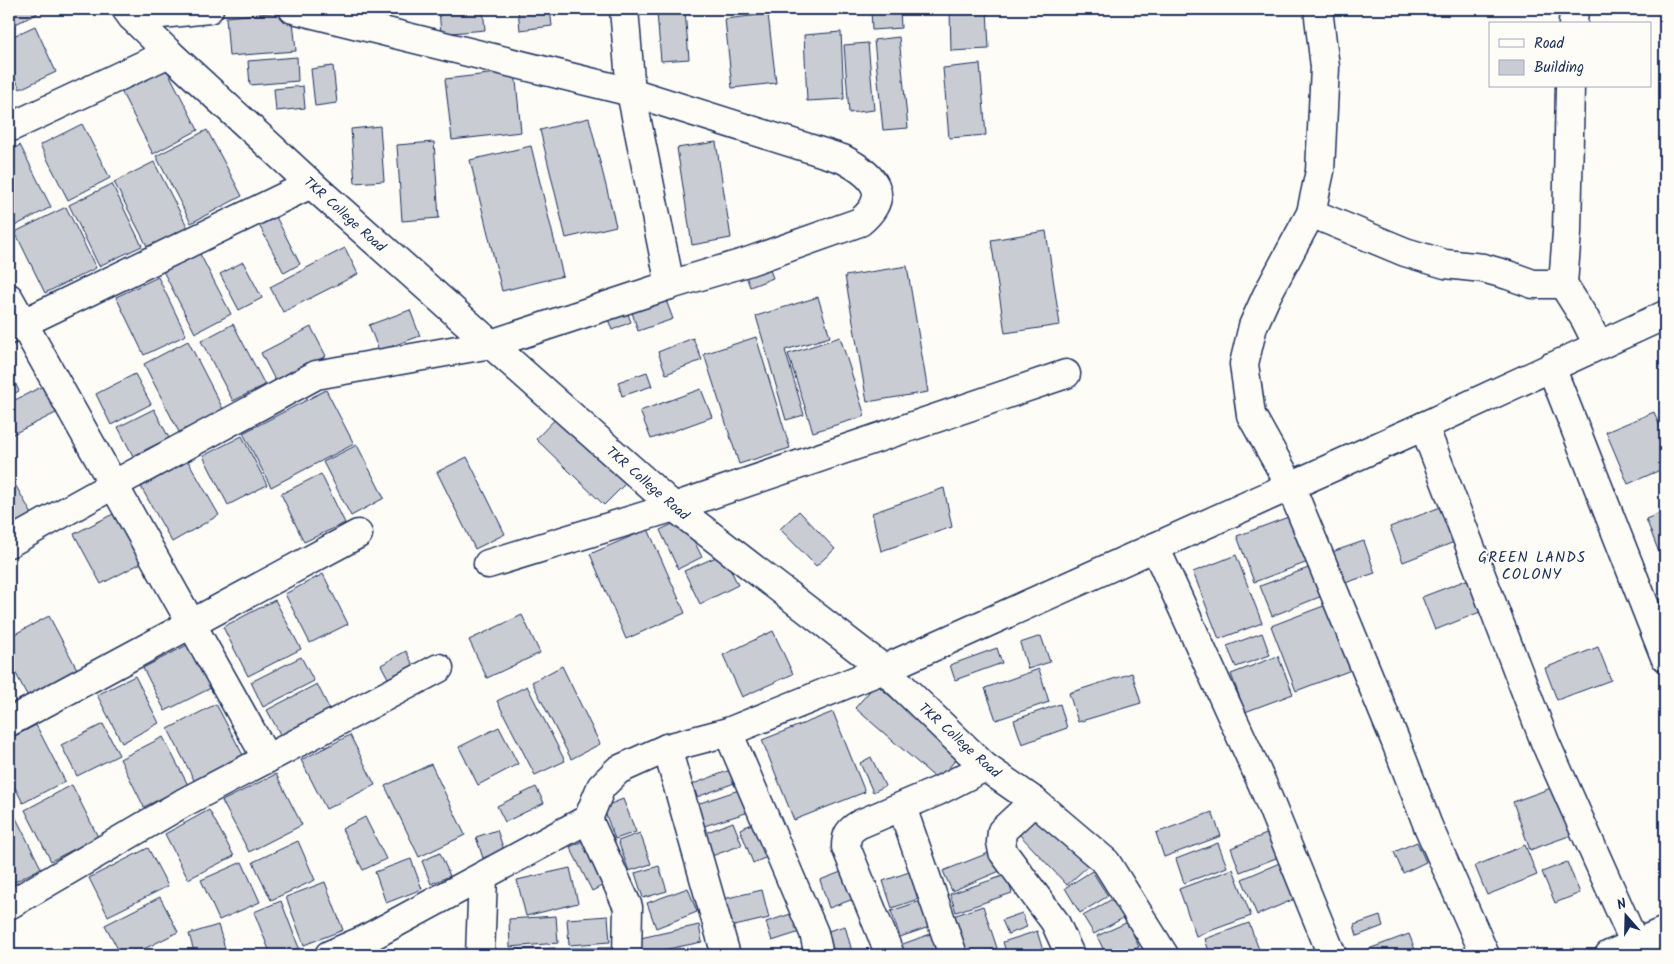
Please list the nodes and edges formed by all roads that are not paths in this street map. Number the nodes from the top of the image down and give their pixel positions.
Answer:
1 (209, 9) edge
2 (293, 9) edge
3 (624, 9) edge
4 (1318, 9) edge
5 (1574, 9) edge
6 (129, 13) edge
7 (1573, 22) edge
8 (169, 53) junction
9 (1570, 88) edge
10 (631, 92) junction
11 (9, 128) edge
12 (311, 184) junction
13 (1311, 213) junction
14 (1563, 284) junction
15 (670, 285) junction
16 (9, 298) edge
17 (1665, 315) edge
18 (16, 326) edge
19 (491, 344) junction
20 (1598, 345) junction
21 (1551, 367) junction
22 (1066, 374) dead end
23 (1424, 426) junction
24 (113, 484) junction
25 (1290, 486) junction
26 (674, 507) junction
27 (358, 534) dead end
28 (9, 543) edge
29 (1155, 547) junction
30 (488, 564) dead end
31 (191, 623) junction
32 (1665, 657) edge
33 (438, 668) dead end
34 (884, 669) junction
35 (9, 722) edge
36 (728, 732) junction
37 (667, 748) junction
38 (267, 759) junction
39 (985, 767) junction
40 (1034, 801) junction
41 (902, 807) junction
42 (588, 819) junction
43 (482, 877) junction
44 (9, 905) edge
45 (1665, 931) edge
46 (1635, 944) junction
47 (366, 947) edge
48 (329, 955) edge
49 (480, 955) edge
50 (627, 955) edge
51 (726, 955) edge
52 (819, 955) edge
53 (890, 955) edge
54 (954, 955) edge
55 (1070, 955) edge
56 (1164, 955) edge
57 (1332, 955) edge
58 (1485, 955) edge
59 (1609, 955) edge

1 - 6 street
2 - 10 street
3 - 10 street
4 - 13 street
5 - 7 street
6 - 8 street, TKR College Road
8 - 11 street
8 - 12 street, TKR College Road
9 - 14 street
10 - 15 street
10 - 15 street
12 - 18 street
12 - 19 street, TKR College Road
13 - 14 street
13 - 25 street
14 - 20 street
15 - 19 street
16 - 18 street
17 - 20 street
18 - 24 street
19 - 24 street
19 - 26 street, TKR College Road
20 - 21 street
21 - 23 street
21 - 32 street
22 - 26 street
23 - 25 street
23 - 46 street
24 - 28 street
24 - 31 street
25 - 29 street
25 - 58 street
26 - 30 street
26 - 34 street, TKR College Road
27 - 31 street
29 - 34 street
29 - 57 street
31 - 35 street
31 - 38 street
33 - 38 street
34 - 36 street
34 - 39 street, TKR College Road
36 - 37 street
36 - 52 street
37 - 42 street
37 - 51 street
38 - 44 street
39 - 40 street, TKR College Road
39 - 41 street
40 - 55 street
40 - 56 street, TKR College Road
41 - 53 street
41 - 54 street
42 - 43 street
42 - 50 street
43 - 47 street
43 - 49 street
45 - 46 street
46 - 59 street
47 - 48 street

